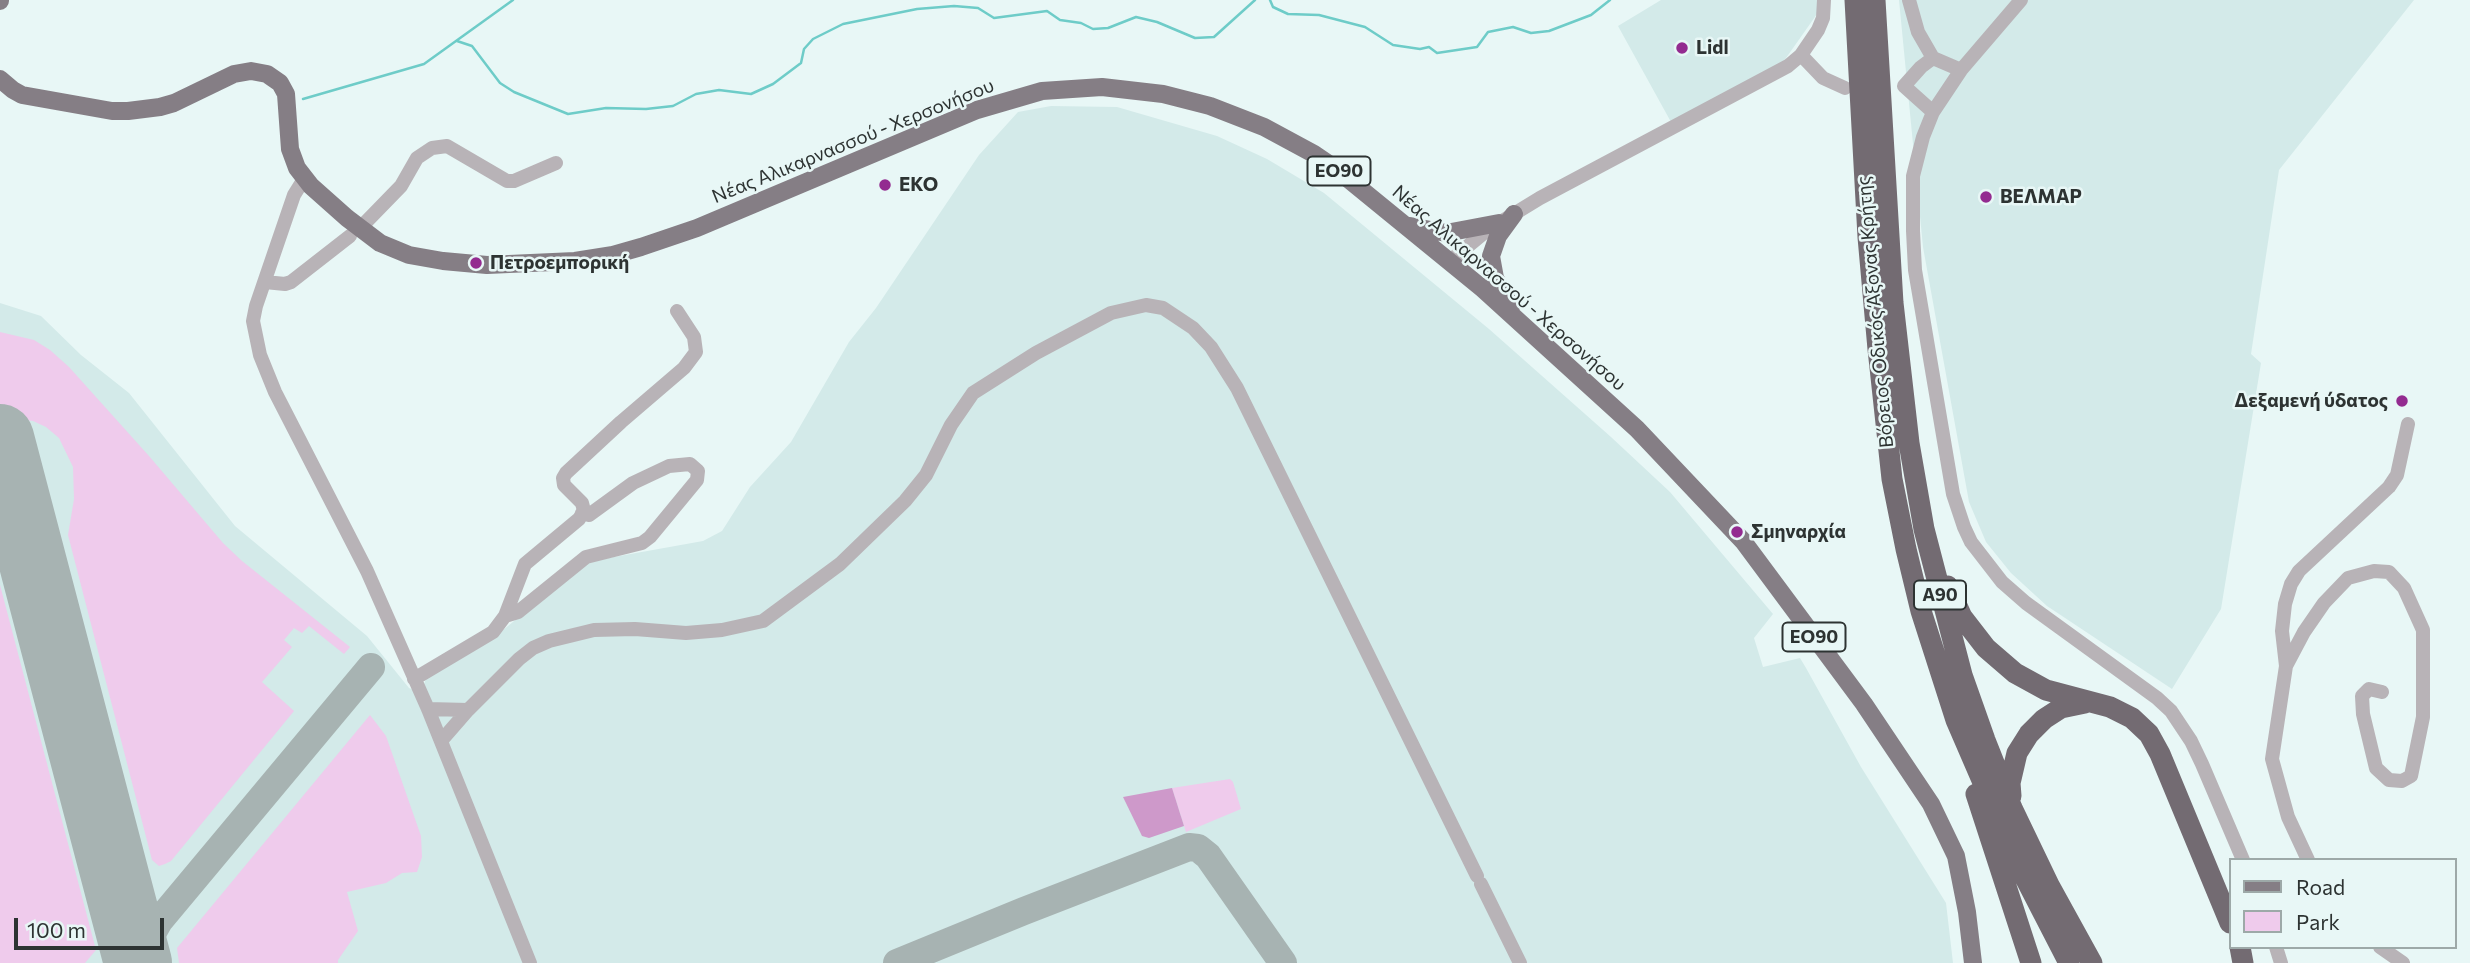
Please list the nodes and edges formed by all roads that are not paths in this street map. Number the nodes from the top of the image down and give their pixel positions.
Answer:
1 (1824, 0) edge
2 (1855, 0) edge
3 (1874, 0) edge
4 (1909, 0) edge
5 (2021, 0) edge
6 (1801, 55) junction
7 (1933, 58) junction
8 (1961, 70) junction
9 (0, 79) edge
10 (1845, 88) dead end
11 (1933, 112) junction
12 (556, 163) dead end
13 (304, 179) junction
14 (1507, 218) junction
15 (366, 222) dead end
16 (1407, 225) junction
17 (350, 236) dead end
18 (1450, 261) junction
19 (265, 282) junction
20 (677, 312) dead end
21 (1518, 319) junction
22 (1899, 373) junction
23 (2408, 424) dead end
24 (582, 513) junction
25 (505, 617) junction
26 (2287, 666) junction
27 (414, 679) junction
28 (2382, 692) dead end
29 (2087, 702) junction
30 (428, 709) junction
31 (468, 710) junction
32 (1956, 720) junction
33 (441, 741) junction
34 (2012, 808) junction
35 (2242, 858) edge
36 (2307, 858) edge
37 (2228, 918) edge
38 (2383, 949) edge
39 (530, 963) edge
40 (1520, 963) edge
41 (1973, 963) edge
42 (2031, 963) edge
43 (2069, 963) edge
44 (2092, 963) edge
45 (2403, 963) edge

1 - 6 street
2 - 32 highway, Βόρειος Οδικός Άξονας Κρήτης / Α90
3 - 22 highway, Βόρειος Οδικός Άξονας Κρήτης / Α90
4 - 7 street
5 - 8 street
6 - 10 street
6 - 14 street
7 - 8 street
7 - 11 street
8 - 11 street
9 - 13 main road, Νέας Αλικαρνασσού - Χερσονήσου / ΕΟ90
11 - 35 street
12 - 15 street
13 - 16 main road, Νέας Αλικαρνασσού - Χερσονήσου / ΕΟ90
13 - 19 street
14 - 16 main road
14 - 18 street
14 - 21 main road
16 - 18 main road, Νέας Αλικαρνασσού - Χερσονήσου / ΕΟ90
17 - 19 street
18 - 21 main road, Νέας Αλικαρνασσού - Χερσονήσου / ΕΟ90
19 - 27 street
20 - 24 street
21 - 41 main road, Νέας Αλικαρνασσού - Χερσονήσου / ΕΟ90
22 - 29 highway
22 - 34 highway, Βόρειος Οδικός Άξονας Κρήτης / Α90
23 - 26 street
24 - 25 street
24 - 25 street
25 - 27 street
26 - 28 street
26 - 36 street
27 - 30 street
29 - 34 highway
29 - 37 highway
30 - 31 street
30 - 33 street
31 - 33 street
31 - 40 street
32 - 42 highway
32 - 43 highway, Βόρειος Οδικός Άξονας Κρήτης / Α90
33 - 39 street
34 - 44 highway, Βόρειος Οδικός Άξονας Κρήτης / Α90
38 - 45 street

